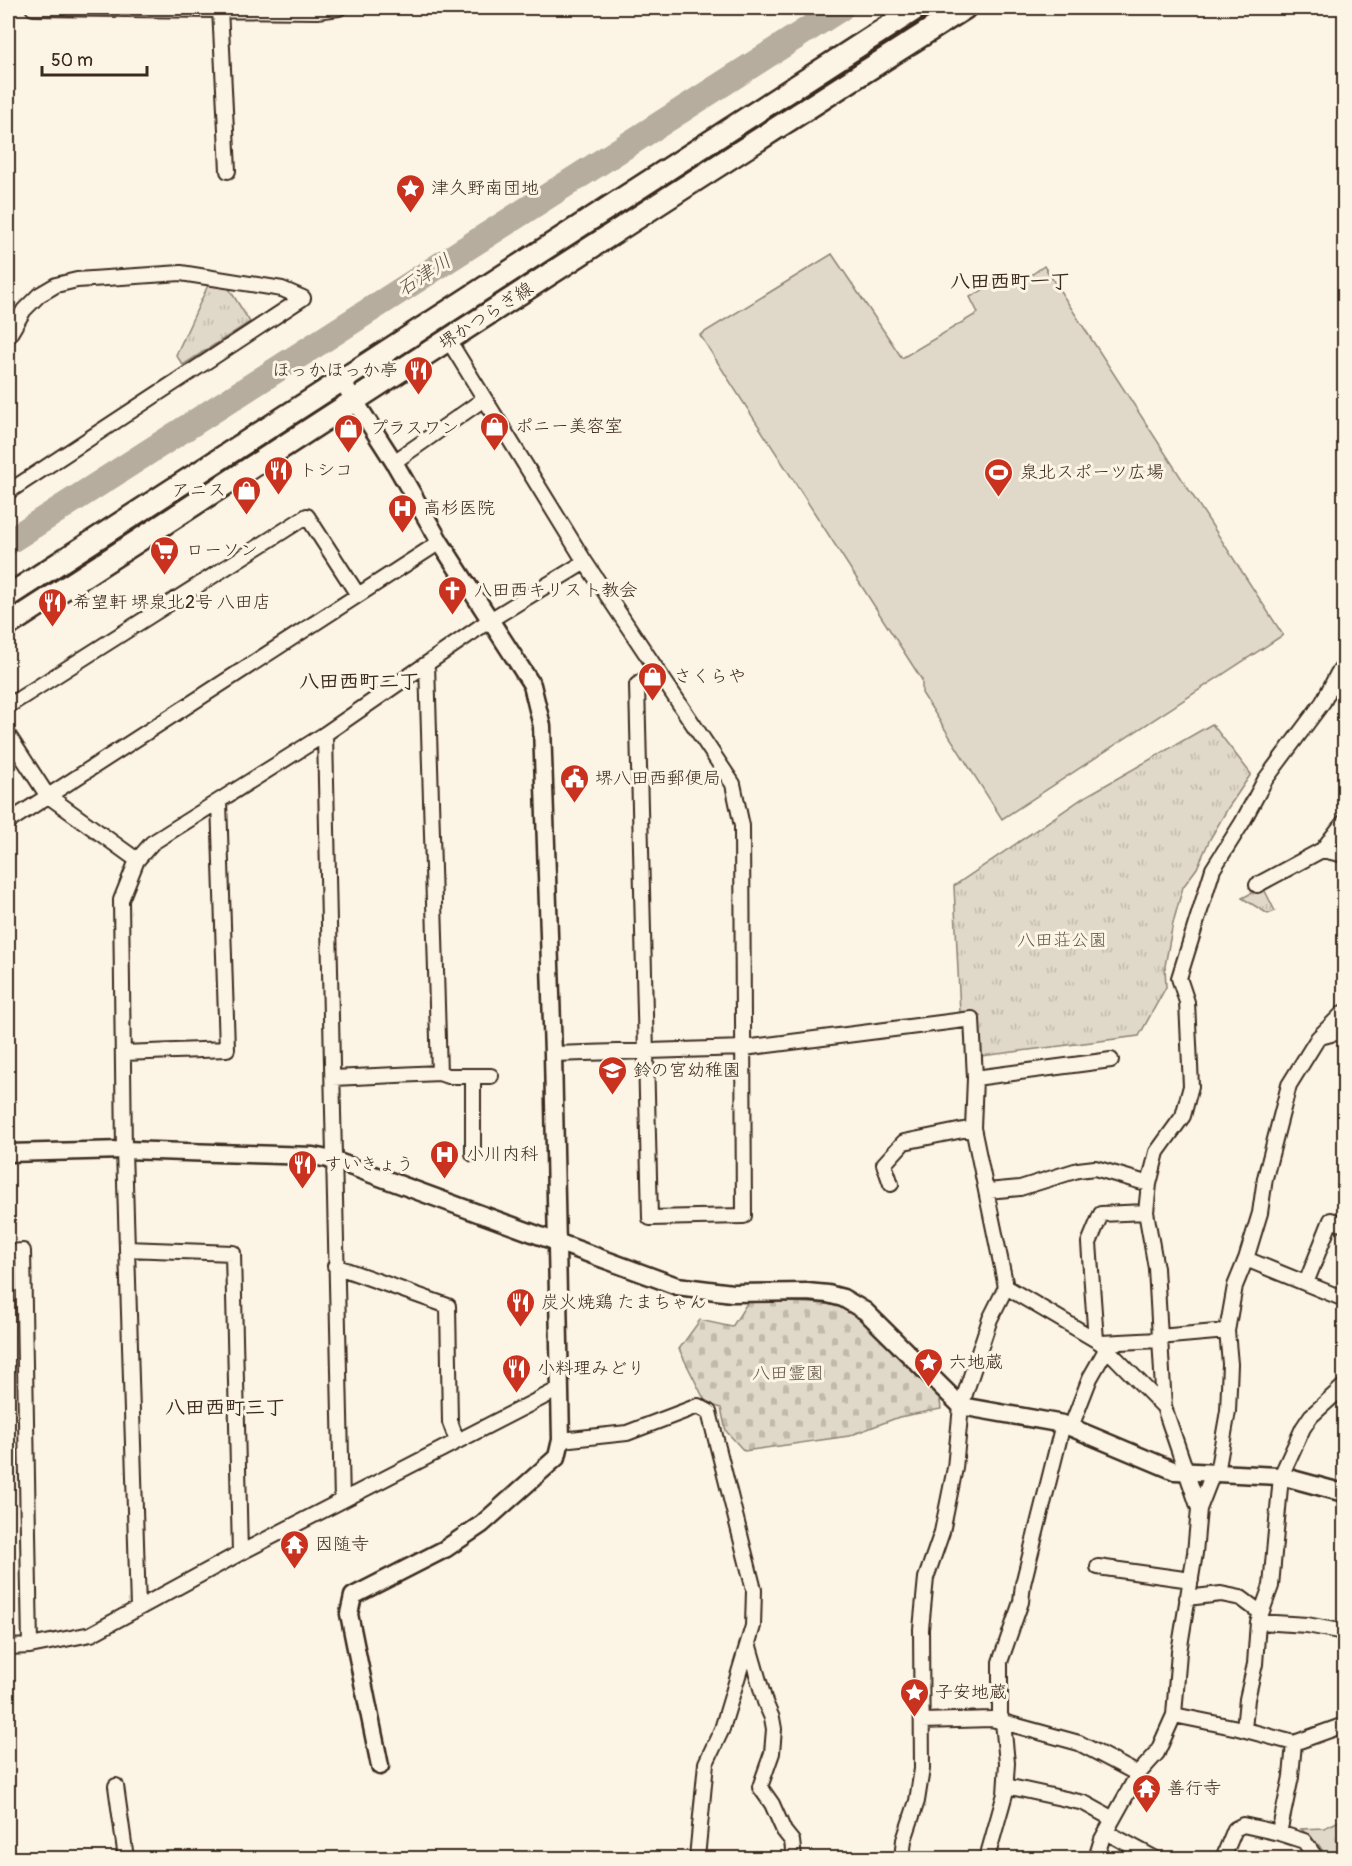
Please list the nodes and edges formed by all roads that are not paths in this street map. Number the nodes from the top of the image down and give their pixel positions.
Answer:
1 (33, 8) edge
2 (120, 8) edge
3 (220, 8) edge
4 (339, 8) edge
5 (917, 8) edge
6 (965, 8) edge
7 (228, 171) dead end
8 (8, 337) edge
9 (449, 340) junction
10 (342, 381) junction
11 (484, 399) junction
12 (355, 401) junction
13 (394, 462) junction
14 (8, 492) edge
15 (440, 542) junction
16 (585, 562) junction
17 (358, 595) junction
18 (8, 596) edge
19 (490, 620) junction
20 (8, 625) edge
21 (427, 664) junction
22 (1344, 666) edge
23 (657, 670) junction
24 (8, 706) edge
25 (325, 734) junction
26 (8, 735) edge
27 (47, 795) junction
28 (219, 801) junction
29 (8, 822) edge
30 (1344, 822) edge
31 (1322, 850) junction
32 (1344, 855) edge
33 (137, 860) junction
34 (1257, 885) dead end
35 (1344, 1012) edge
36 (1344, 1034) edge
37 (1318, 1038) junction
38 (744, 1048) junction
39 (646, 1052) junction
40 (123, 1053) junction
41 (553, 1054) junction
42 (1111, 1060) dead end
43 (439, 1072) junction
44 (473, 1076) junction
45 (491, 1076) dead end
46 (333, 1078) junction
47 (975, 1078) junction
48 (973, 1128) junction
49 (124, 1150) junction
50 (8, 1154) edge
51 (473, 1154) dead end
52 (333, 1160) junction
53 (891, 1184) dead end
54 (1149, 1184) junction
55 (987, 1191) junction
56 (1146, 1212) junction
57 (1344, 1225) edge
58 (557, 1243) junction
59 (127, 1250) junction
60 (8, 1252) edge
61 (1246, 1259) junction
62 (335, 1266) junction
63 (1306, 1283) junction
64 (1006, 1287) junction
65 (1344, 1299) edge
66 (1227, 1331) junction
67 (1159, 1339) junction
68 (1101, 1344) junction
69 (1344, 1386) edge
70 (559, 1389) junction
71 (961, 1407) junction
72 (1164, 1407) junction
73 (1067, 1426) junction
74 (561, 1440) junction
75 (457, 1441) junction
76 (1185, 1471) junction
77 (1215, 1473) junction
78 (1281, 1476) junction
79 (1344, 1493) edge
80 (342, 1501) junction
81 (1199, 1509) junction
82 (240, 1553) junction
83 (1098, 1567) dead end
84 (1191, 1580) junction
85 (1187, 1598) junction
86 (138, 1608) junction
87 (1260, 1617) junction
88 (1344, 1632) edge
89 (748, 1643) junction
90 (30, 1646) junction
91 (8, 1647) edge
92 (1174, 1715) junction
93 (922, 1721) junction
94 (1003, 1722) junction
95 (1344, 1725) edge
96 (1244, 1729) junction
97 (1294, 1743) junction
98 (380, 1766) dead end
99 (1138, 1774) junction
100 (116, 1786) dead end
101 (1006, 1786) junction
102 (1113, 1819) junction
103 (1106, 1832) junction
104 (1280, 1833) junction
105 (126, 1858) edge
106 (697, 1858) edge
107 (794, 1858) edge
108 (902, 1858) edge
109 (987, 1858) edge
110 (1096, 1858) edge
111 (1154, 1858) edge
112 (1223, 1858) edge
113 (1316, 1858) edge

1 - 2 street
2 - 3 street
3 - 4 street
3 - 7 street
5 - 10 main road, 堺かつらぎ線
6 - 9 main road, 堺かつらぎ線
8 - 14 street
9 - 11 street
9 - 12 main road, 堺かつらぎ線
10 - 12 street
10 - 18 main road, 堺かつらぎ線
11 - 13 street
11 - 16 street
12 - 13 street
12 - 20 main road, 堺かつらぎ線
13 - 15 street
15 - 17 street
15 - 19 street
16 - 19 street
16 - 23 street
17 - 24 street
17 - 27 street
19 - 21 street
19 - 41 street
21 - 25 street
21 - 43 street
22 - 54 street
23 - 38 street
23 - 39 street
25 - 28 street
25 - 46 street
26 - 27 street
27 - 29 street
27 - 33 street
28 - 33 street
28 - 40 street
30 - 31 street
31 - 32 street
31 - 34 street
33 - 40 street
35 - 37 street
36 - 37 street
37 - 61 street
38 - 39 street
38 - 39 street
38 - 47 street
39 - 41 street
40 - 49 street
41 - 58 street
42 - 47 street
43 - 44 street
43 - 46 street
44 - 45 street
44 - 51 street
46 - 52 street
47 - 48 street
48 - 53 street
48 - 55 street
49 - 50 street
49 - 52 street
49 - 59 street
52 - 58 street
52 - 62 street
54 - 55 street
54 - 56 street
55 - 64 street
56 - 67 street
56 - 68 street
57 - 63 street
58 - 70 street
58 - 71 street
59 - 82 street
59 - 86 street
60 - 90 street
61 - 63 street
61 - 66 street
62 - 75 street
62 - 80 street
63 - 65 street
64 - 68 street
64 - 71 street
66 - 67 street
66 - 77 street
67 - 68 street
67 - 72 street
68 - 72 street
68 - 73 street
69 - 78 street
70 - 74 street
70 - 75 street
71 - 73 street
71 - 93 street
72 - 76 street
73 - 76 street
73 - 94 street
74 - 89 street
74 - 98 street
75 - 80 street
76 - 77 street
76 - 81 street
77 - 78 street
77 - 81 street
78 - 79 street
78 - 87 street
80 - 82 street
81 - 84 street
82 - 86 street
83 - 84 street
84 - 85 street
85 - 87 street
85 - 92 street
86 - 90 street
87 - 88 street
87 - 96 street
89 - 106 street
89 - 107 street
90 - 91 street
92 - 96 street
92 - 99 street
93 - 94 street
93 - 108 street
94 - 99 street
94 - 101 street
95 - 97 street
96 - 97 street
97 - 104 street
99 - 102 street
100 - 105 street
101 - 102 street
101 - 109 street
102 - 103 street
103 - 110 street
103 - 111 street
104 - 112 street
104 - 113 street

